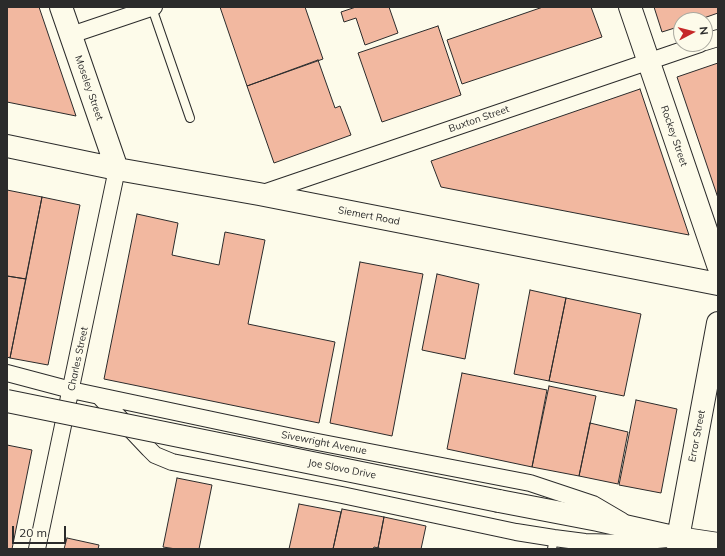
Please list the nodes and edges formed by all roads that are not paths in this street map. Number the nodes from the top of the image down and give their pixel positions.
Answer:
1 (61, 7) edge
2 (153, 7) edge
3 (630, 7) edge
4 (71, 35) junction
5 (676, 52) edge
6 (649, 61) junction
7 (190, 118) dead end
8 (10, 145) edge
9 (117, 170) junction
10 (259, 194) junction
11 (718, 265) edge
12 (718, 284) edge
13 (718, 323) edge
14 (7, 373) edge
15 (71, 390) junction
16 (99, 396) junction
17 (7, 401) edge
18 (635, 529) junction
19 (553, 544) edge
20 (677, 544) edge
21 (718, 544) edge
22 (37, 549) edge

1 - 4 main road, Moseley Street
2 - 4 street
2 - 7 lane
3 - 6 main road, Rockey Street
4 - 9 main road, Moseley Street
5 - 6 street, Buxton Street
6 - 10 street, Buxton Street
6 - 11 main road, Rockey Street
8 - 9 main road, Siemert Road
9 - 10 main road, Siemert Road
9 - 15 street, Charles Street
10 - 12 main road, Siemert Road
13 - 20 main road, Error Street
14 - 15 street, Sivewright Avenue
15 - 16 street, Sivewright Avenue
15 - 22 street, Charles Street
16 - 18 street, Sivewright Avenue
16 - 19 street
17 - 18 main road, Joe Slovo Drive, bridge
18 - 20 main road, Joe Slovo Drive
19 - 20 street
20 - 21 main road

